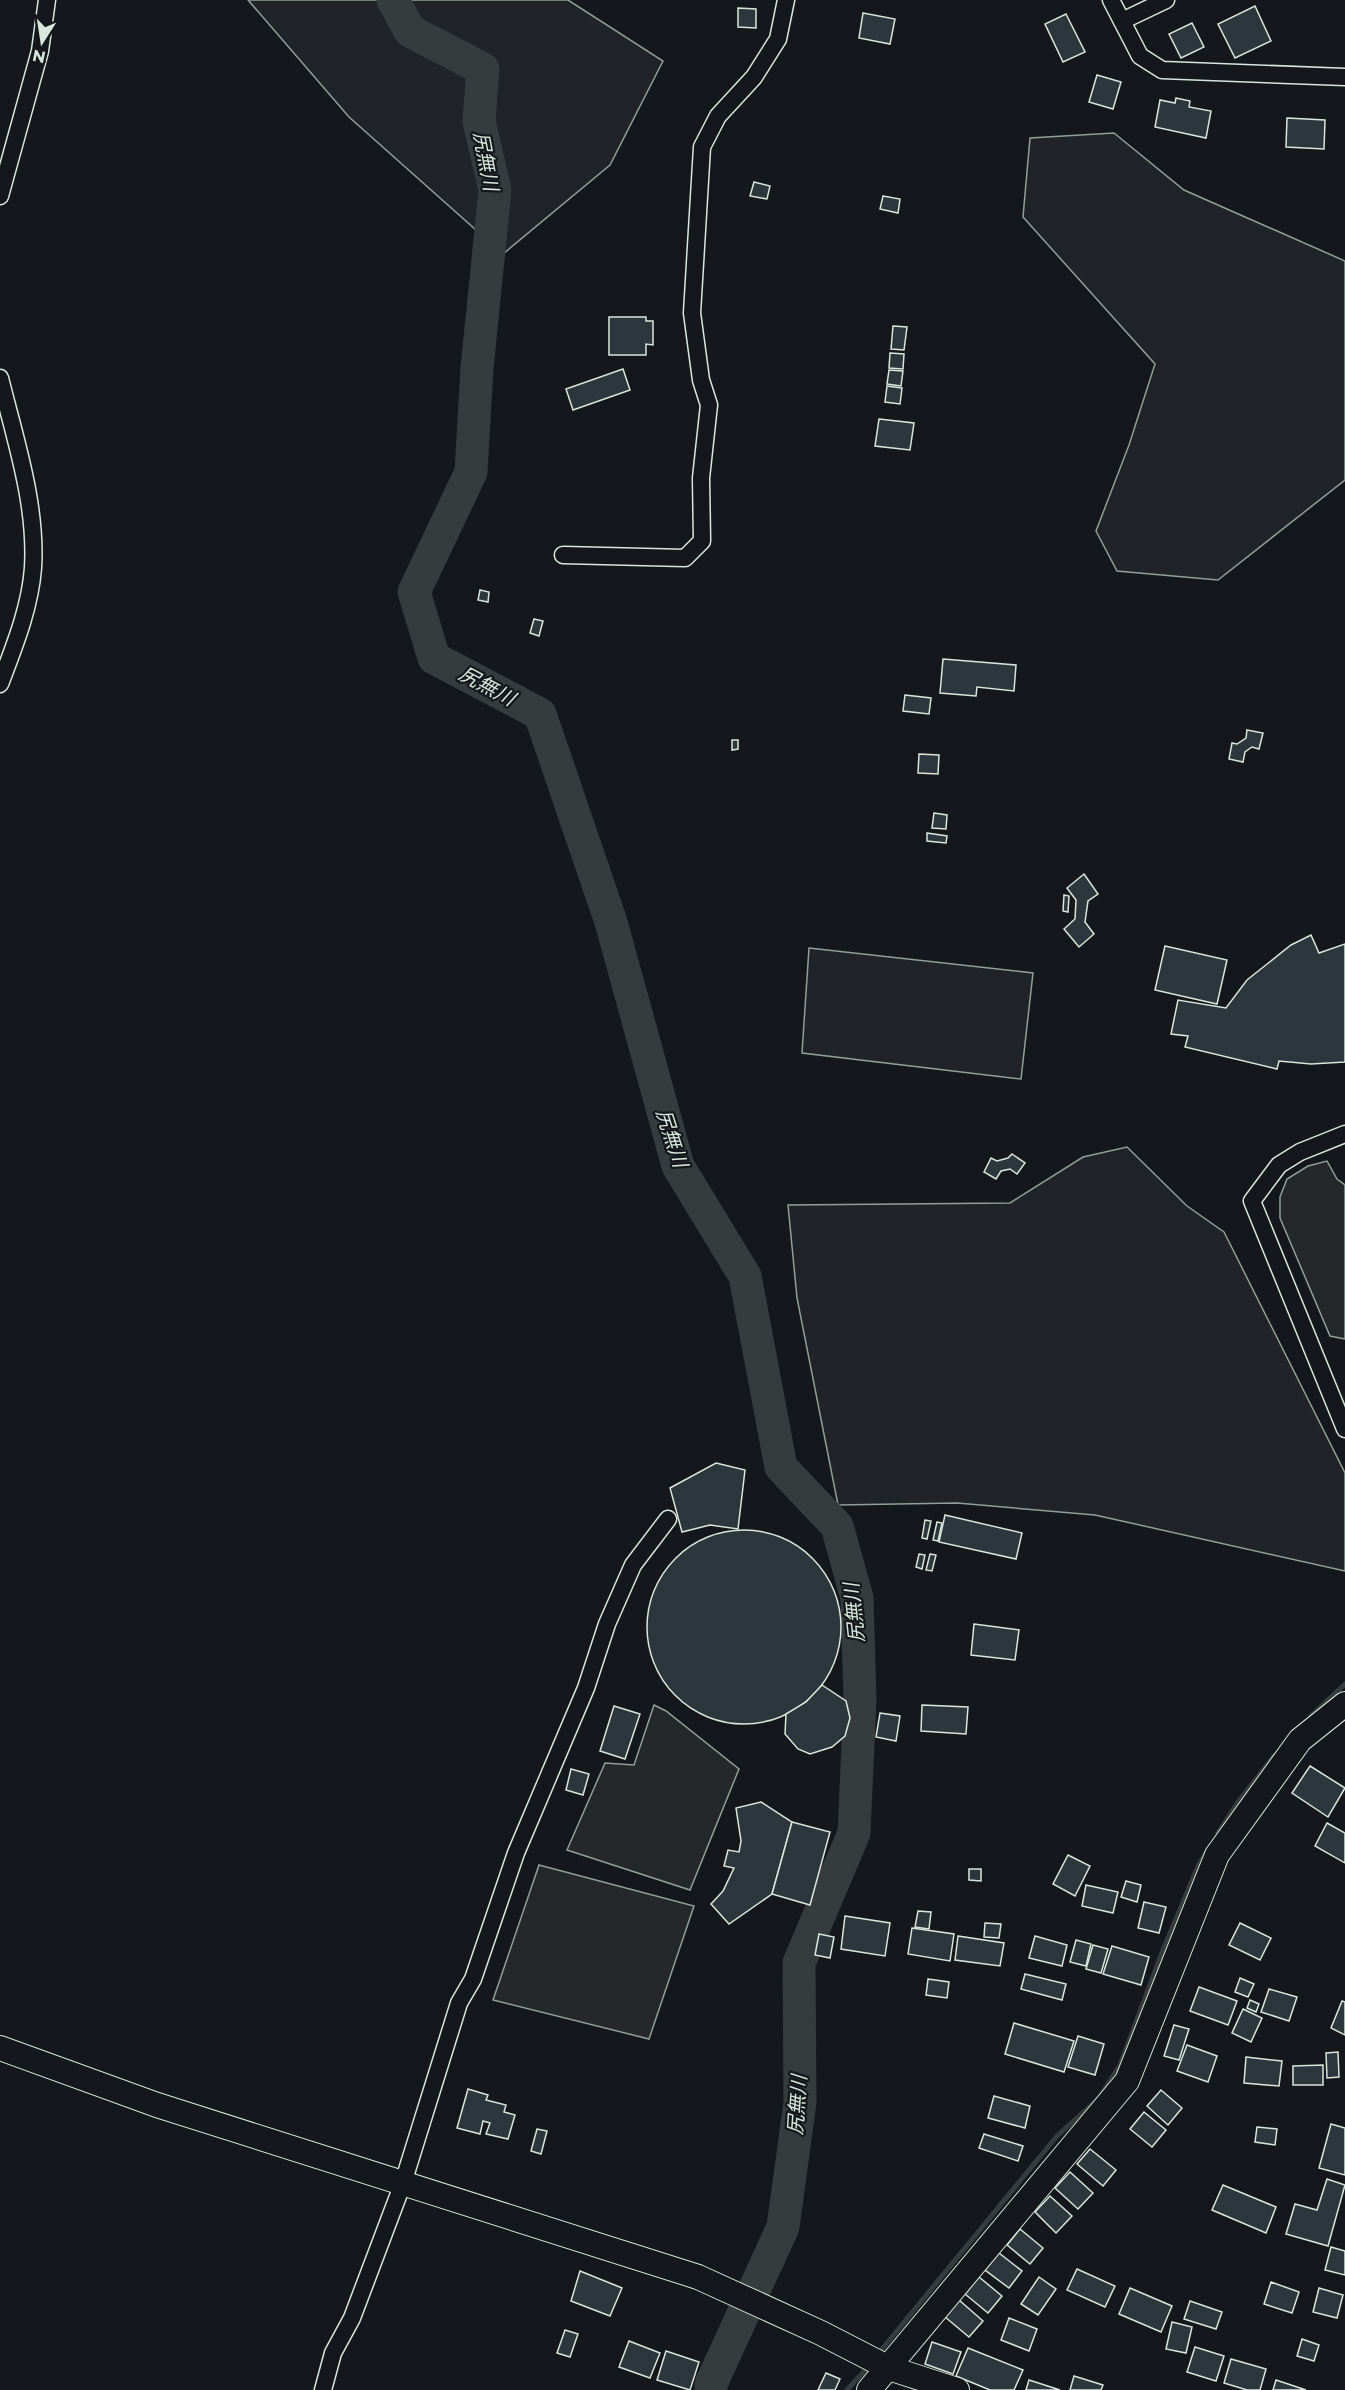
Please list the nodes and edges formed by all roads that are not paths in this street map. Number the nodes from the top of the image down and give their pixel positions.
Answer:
1 (47, 0) edge
2 (786, 0) edge
3 (1111, 0) edge
4 (1166, 0) edge
5 (1122, 21) junction
6 (1345, 77) edge
7 (0, 196) edge
8 (0, 378) edge
9 (563, 555) dead end
10 (0, 684) edge
11 (1345, 1134) edge
12 (1345, 1429) edge
13 (668, 1519) dead end
14 (1345, 1704) edge
15 (0, 2048) edge
16 (403, 2183) junction
17 (885, 2379) edge
18 (323, 2390) edge
19 (869, 2390) edge
20 (957, 2390) edge

1 - 7 street
2 - 9 street
3 - 5 street
4 - 5 street
5 - 6 street
8 - 10 street
11 - 12 street
13 - 16 street
14 - 17 street
15 - 16 street
16 - 17 street
16 - 18 street
17 - 19 street
17 - 20 street

